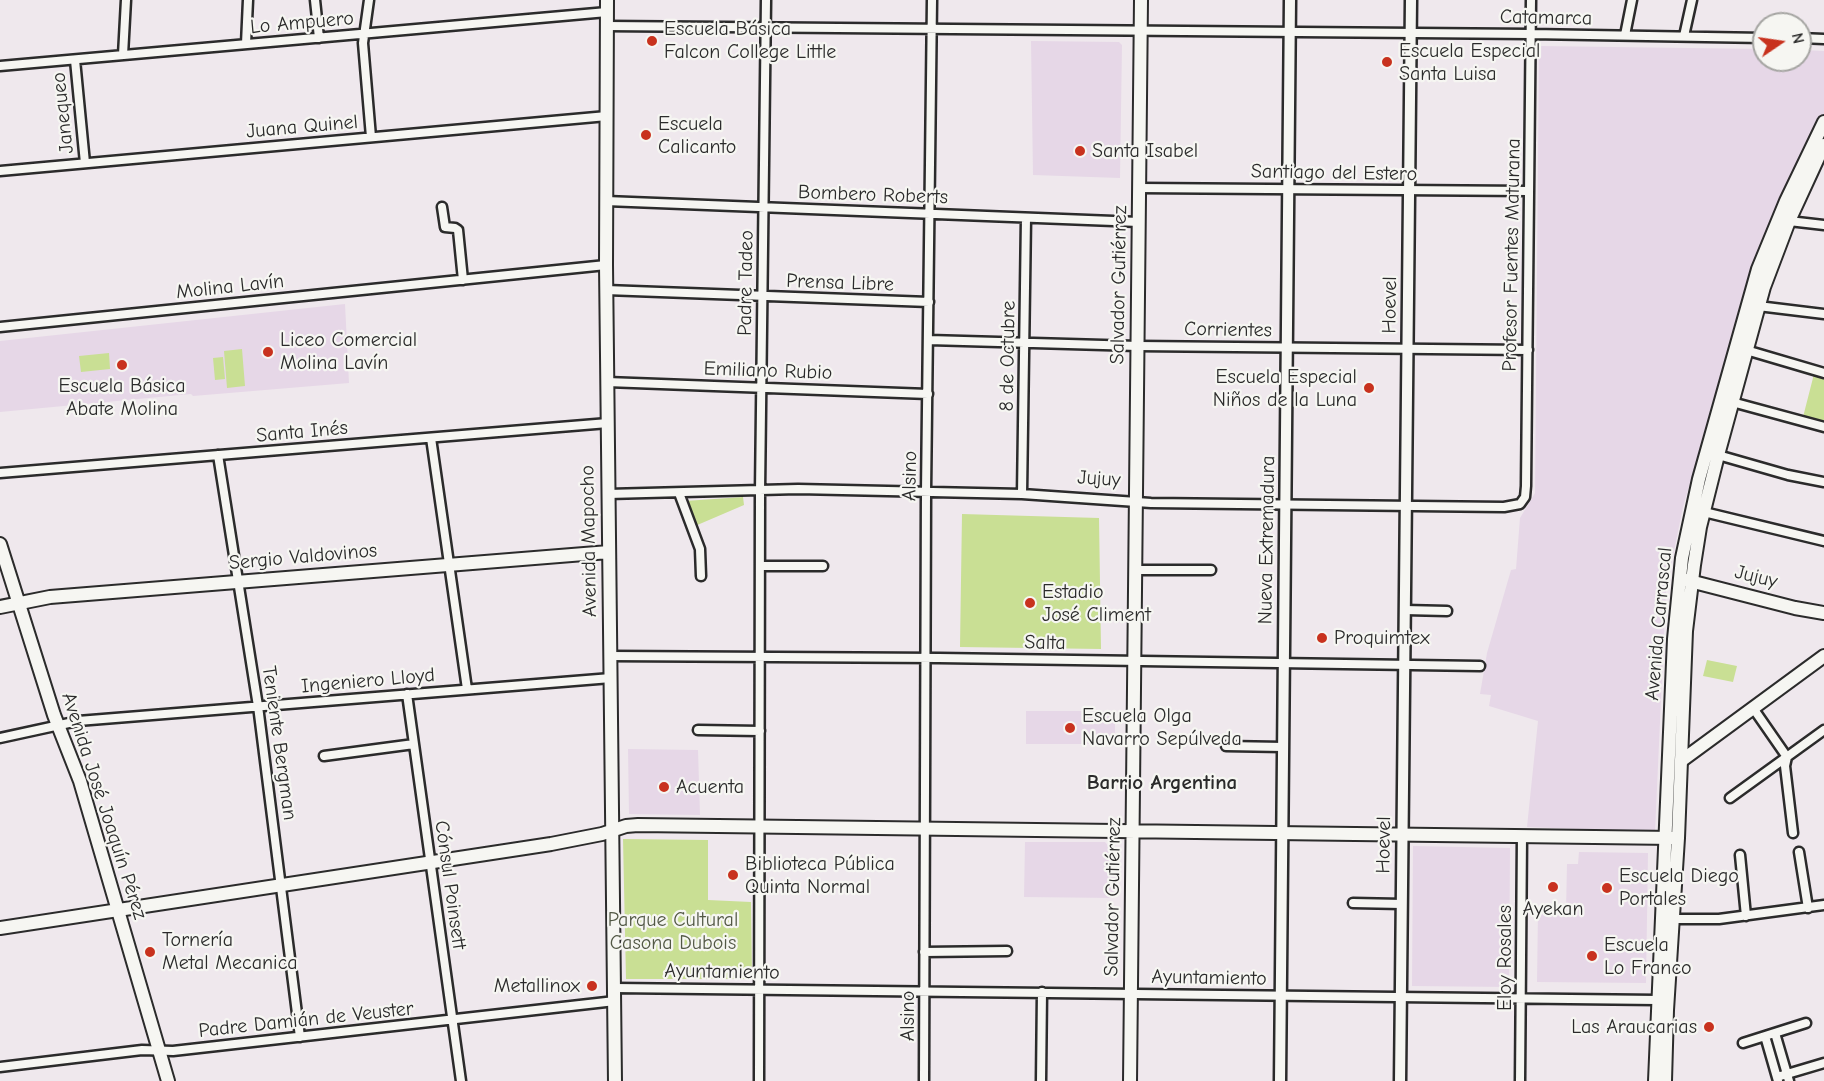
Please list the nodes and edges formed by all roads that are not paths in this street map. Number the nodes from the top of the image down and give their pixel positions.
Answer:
1 (126, 0) edge
2 (249, 0) edge
3 (315, 0) edge
4 (369, 0) edge
5 (766, 0) edge
6 (932, 0) edge
7 (1141, 0) edge
8 (1290, 0) edge
9 (1411, 0) edge
10 (1531, 0) edge
11 (1632, 0) edge
12 (1692, 0) edge
13 (607, 6) edge
14 (607, 26) junction
15 (766, 27) junction
16 (931, 29) junction
17 (1141, 30) junction
18 (1290, 32) junction
19 (1411, 33) junction
20 (365, 34) junction
21 (1531, 34) junction
22 (1625, 35) junction
23 (1684, 36) junction
24 (319, 38) junction
25 (1752, 38) edge
26 (246, 44) junction
27 (123, 55) junction
28 (75, 60) junction
29 (0, 66) edge
30 (607, 116) junction
31 (1824, 122) edge
32 (371, 137) junction
33 (1824, 145) edge
34 (85, 163) junction
35 (0, 171) edge
36 (1139, 188) junction
37 (1288, 189) junction
38 (1409, 190) junction
39 (1529, 191) junction
40 (606, 201) junction
41 (442, 207) dead end
42 (764, 207) junction
43 (930, 214) junction
44 (1026, 218) junction
45 (1789, 220) junction
46 (1139, 222) junction
47 (1824, 225) edge
48 (606, 265) junction
49 (463, 280) junction
50 (606, 290) junction
51 (763, 296) junction
52 (929, 302) junction
53 (1758, 306) junction
54 (1824, 314) edge
55 (0, 327) edge
56 (928, 340) junction
57 (1024, 343) junction
58 (1138, 346) junction
59 (1287, 347) junction
60 (1408, 349) junction
61 (1528, 350) junction
62 (1746, 350) junction
63 (1824, 373) edge
64 (607, 382) junction
65 (762, 387) junction
66 (928, 394) junction
67 (1732, 402) junction
68 (608, 423) junction
69 (1824, 427) edge
70 (431, 438) junction
71 (1718, 454) junction
72 (218, 455) junction
73 (0, 473) edge
74 (1824, 482) edge
75 (760, 491) junction
76 (926, 491) junction
77 (679, 493) junction
78 (608, 494) junction
79 (1022, 494) junction
80 (1136, 501) junction
81 (1285, 505) junction
82 (1516, 506) joint
83 (1406, 507) junction
84 (1704, 512) junction
85 (1824, 541) edge
86 (0, 544) edge
87 (609, 552) junction
88 (449, 565) junction
89 (760, 566) junction
90 (823, 566) dead end
91 (1135, 570) junction
92 (1211, 570) dead end
93 (701, 576) dead end
94 (1685, 580) junction
95 (239, 581) junction
96 (18, 602) junction
97 (0, 606) edge
98 (1405, 610) junction
99 (1447, 611) dead end
100 (1824, 613) edge
101 (610, 656) junction
102 (760, 657) junction
103 (926, 658) junction
104 (1823, 660) edge
105 (1134, 661) junction
106 (1284, 664) junction
107 (1404, 665) junction
108 (1480, 666) dead end
109 (610, 678) junction
110 (467, 689) junction
111 (406, 694) junction
112 (258, 706) junction
113 (1754, 708) junction
114 (57, 724) junction
115 (698, 730) dead end
116 (1824, 730) edge
117 (760, 731) junction
118 (0, 738) edge
119 (414, 744) junction
120 (1226, 746) dead end
121 (1283, 747) junction
122 (324, 756) dead end
123 (1787, 757) junction
124 (1681, 761) junction
125 (1730, 798) dead end
126 (759, 826) junction
127 (925, 828) junction
128 (612, 831) junction
129 (1133, 831) junction
130 (1282, 833) junction
131 (1793, 833) dead end
132 (1402, 835) junction
133 (1522, 836) junction
134 (1672, 838) junction
135 (1799, 852) dead end
136 (1740, 855) dead end
137 (430, 862) junction
138 (281, 885) junction
139 (1353, 903) dead end
140 (1402, 904) junction
141 (1824, 905) edge
142 (1808, 908) junction
143 (118, 910) junction
144 (1746, 916) junction
145 (1674, 919) junction
146 (0, 928) edge
147 (1007, 951) dead end
148 (924, 952) junction
149 (615, 988) junction
150 (759, 989) junction
151 (924, 991) junction
152 (1042, 992) junction
153 (1131, 993) junction
154 (1281, 995) junction
155 (1401, 998) junction
156 (1521, 999) junction
157 (1657, 1000) junction
158 (615, 1001) junction
159 (453, 1020) junction
160 (1806, 1023) dead end
161 (1775, 1033) junction
162 (1765, 1036) junction
163 (300, 1037) junction
164 (1743, 1043) dead end
165 (158, 1050) junction
166 (1824, 1063) edge
167 (0, 1067) edge
168 (1788, 1077) edge
169 (1778, 1079) edge
170 (168, 1081) edge
171 (461, 1081) edge
172 (615, 1081) edge
173 (759, 1081) edge
174 (924, 1081) edge
175 (1041, 1081) edge
176 (1130, 1081) edge
177 (1280, 1081) edge
178 (1400, 1081) edge
179 (1520, 1081) edge
180 (1655, 1081) edge
181 (1665, 1081) edge

1 - 27 street
2 - 26 street
3 - 24 street
4 - 20 street
5 - 15 street, Padre Tadeo
6 - 16 street, Alsino
7 - 17 main road, Salvador Gutiérrez
8 - 18 street, Nueva Extremadura
9 - 19 street, Hoevel
10 - 21 street, Profesor Fuentes Maturana
11 - 22 street
12 - 23 street
13 - 14 main road, Avenida Mapocho
13 - 20 street, Lo Ampuero
14 - 15 street, Catamarca
14 - 30 main road, Avenida Mapocho
15 - 16 street, Catamarca
15 - 42 street, Padre Tadeo
16 - 17 street, Catamarca
16 - 43 street, Alsino
17 - 18 street, Catamarca
17 - 36 main road, Salvador Gutiérrez
18 - 19 street, Catamarca
18 - 37 street, Nueva Extremadura
19 - 21 street, Catamarca
19 - 38 street, Hoevel
20 - 24 street, Lo Ampuero
20 - 32 street
21 - 22 street, Catamarca
21 - 39 street, Profesor Fuentes Maturana
22 - 23 street, Catamarca
23 - 25 street, Catamarca
24 - 26 street, Lo Ampuero
26 - 27 street, Lo Ampuero
27 - 28 street, Lo Ampuero
28 - 29 street, Lo Ampuero
28 - 34 street, Janequeo
30 - 32 street, Juana Quinel
30 - 40 main road, Avenida Mapocho
31 - 94 main road, Avenida Carrascal
32 - 34 street, Juana Quinel
33 - 45 main road, Avenida Carrascal
34 - 35 street, Juana Quinel
36 - 37 street, Santiago del Estero
36 - 46 main road, Salvador Gutiérrez
37 - 38 street, Santiago del Estero
37 - 59 street, Nueva Extremadura
38 - 39 street, Santiago del Estero
38 - 60 street, Hoevel
39 - 61 street, Profesor Fuentes Maturana
40 - 42 street, Bombero Roberts
40 - 48 main road, Avenida Mapocho
41 - 49 street
42 - 43 street, Bombero Roberts
42 - 51 street, Padre Tadeo
43 - 44 street, Bombero Roberts
43 - 52 street, Alsino
44 - 46 street, Bombero Roberts
44 - 57 street, 8 de Octubre
45 - 47 street
45 - 53 main road, Avenida Carrascal
46 - 58 main road, Salvador Gutiérrez
48 - 49 street, Molina Lavín
48 - 50 main road, Avenida Mapocho
49 - 55 street, Molina Lavín
50 - 51 street, Prensa Libre
50 - 64 main road, Avenida Mapocho
51 - 52 street, Prensa Libre
51 - 65 street, Padre Tadeo
52 - 56 street, Alsino
53 - 54 street
53 - 62 main road, Avenida Carrascal
56 - 57 street, Corrientes
56 - 66 street, Alsino
57 - 58 street, Corrientes
57 - 79 street, 8 de Octubre
58 - 59 street, Corrientes
58 - 80 main road, Salvador Gutiérrez
59 - 60 street, Corrientes
59 - 81 street, Nueva Extremadura
60 - 61 street, Corrientes
60 - 83 street, Hoevel
61 - 82 street, Profesor Fuentes Maturana
62 - 63 street
62 - 67 main road, Avenida Carrascal
64 - 65 street, Emiliano Rubio
64 - 68 main road, Avenida Mapocho
65 - 66 street, Emiliano Rubio
65 - 75 street, Padre Tadeo
66 - 76 street, Alsino
67 - 69 street
67 - 71 main road, Avenida Carrascal
68 - 70 street, Santa Inés
68 - 78 main road, Avenida Mapocho
70 - 72 street, Santa Inés
70 - 88 street
71 - 74 street
71 - 84 main road, Avenida Carrascal
72 - 73 street, Santa Inés
72 - 95 street, Teniente Bergman
75 - 76 street, Jujuy
75 - 77 street, Jujuy
75 - 89 street, Padre Tadeo
76 - 79 street, Jujuy
76 - 103 street, Alsino
77 - 78 street, Jujuy
77 - 93 street
78 - 87 main road, Avenida Mapocho
79 - 80 street, Jujuy
80 - 81 street, Jujuy
80 - 91 main road, Salvador Gutiérrez
81 - 83 street, Jujuy
81 - 106 street, Nueva Extremadura
82 - 83 street, Jujuy
83 - 98 street, Hoevel
84 - 85 street
84 - 94 main road, Avenida Carrascal
86 - 96 main road, Avenida José Joaquín Pérez
87 - 88 main road, Sergio Valdovinos
87 - 101 main road, Avenida Mapocho
88 - 95 main road, Sergio Valdovinos
88 - 110 street
89 - 90 street
89 - 102 street, Padre Tadeo
91 - 92 street
91 - 105 main road, Salvador Gutiérrez
94 - 100 main road, Jujuy
94 - 124 main road, Avenida Carrascal
94 - 134 main road, Avenida Carrascal
95 - 96 main road, Sergio Valdovinos
95 - 112 street, Teniente Bergman
96 - 97 main road, Sergio Valdovinos
96 - 114 main road, Avenida José Joaquín Pérez
98 - 99 street
98 - 107 street, Hoevel
101 - 102 street, Salta
101 - 109 main road, Avenida Mapocho
102 - 103 street, Salta
102 - 117 street, Padre Tadeo
103 - 105 street, Salta
103 - 127 street, Alsino
104 - 113 main road
105 - 106 street, Salta
105 - 129 main road, Salvador Gutiérrez
106 - 107 street, Salta
106 - 121 street, Nueva Extremadura
107 - 108 street, Salta
107 - 132 street, Hoevel
109 - 110 street, Ingeniero Lloyd
109 - 128 main road, Avenida Mapocho
110 - 111 street, Ingeniero Lloyd
111 - 112 street, Ingeniero Lloyd
111 - 119 street, Cónsul Poinsett
112 - 114 street, Ingeniero Lloyd
112 - 138 street, Teniente Bergman
113 - 123 street
113 - 124 main road
114 - 118 street, Ingeniero Lloyd
114 - 143 main road, Avenida José Joaquín Pérez
115 - 117 street
116 - 123 street
117 - 126 street, Padre Tadeo
119 - 122 street
119 - 137 street, Cónsul Poinsett
120 - 121 street
121 - 130 street, Nueva Extremadura
123 - 125 street
123 - 131 street
124 - 134 main road, Avenida Carrascal
126 - 127 main road
126 - 128 main road
126 - 150 street, Padre Tadeo
127 - 129 main road
127 - 148 street, Alsino
128 - 137 main road
128 - 149 main road, Avenida Mapocho
129 - 130 main road
129 - 153 main road, Salvador Gutiérrez
130 - 132 main road
130 - 154 street, Nueva Extremadura
132 - 133 main road
132 - 140 street, Hoevel
133 - 134 main road
133 - 156 street, Eloy Rosales
134 - 145 main road, Avenida Carrascal
134 - 157 main road, Avenida Carrascal
135 - 142 street
136 - 144 street
137 - 138 main road
137 - 159 street, Cónsul Poinsett
138 - 143 main road
138 - 163 street, Teniente Bergman
139 - 140 street
140 - 155 street, Hoevel
141 - 142 street
142 - 144 street
143 - 146 main road
143 - 165 main road, Avenida José Joaquín Pérez
144 - 145 street
145 - 181 main road, Avenida Carrascal
147 - 148 street
148 - 151 street, Alsino
149 - 150 street, Ayuntamiento
149 - 158 main road, Avenida Mapocho
150 - 151 street, Ayuntamiento
150 - 173 street, Padre Tadeo
151 - 152 street, Ayuntamiento
151 - 174 street, Alsino
152 - 153 street, Ayuntamiento
152 - 175 street
153 - 154 street, Ayuntamiento
153 - 176 main road, Salvador Gutiérrez
154 - 155 street, Ayuntamiento
154 - 177 street, Nueva Extremadura
155 - 156 street, Ayuntamiento
155 - 178 street, Hoevel
156 - 157 street, Ayuntamiento
156 - 179 street, Eloy Rosales
157 - 180 main road, Avenida Carrascal
158 - 159 street, Padre Damián de Veuster
158 - 172 main road, Avenida Mapocho
159 - 163 street, Padre Damián de Veuster
159 - 171 street, Cónsul Poinsett
160 - 161 street
161 - 162 street
161 - 168 street
162 - 164 street
162 - 169 street
163 - 165 street, Padre Damián de Veuster
165 - 167 street, Padre Damián de Veuster
165 - 170 main road, Avenida José Joaquín Pérez
166 - 168 street
168 - 169 street

